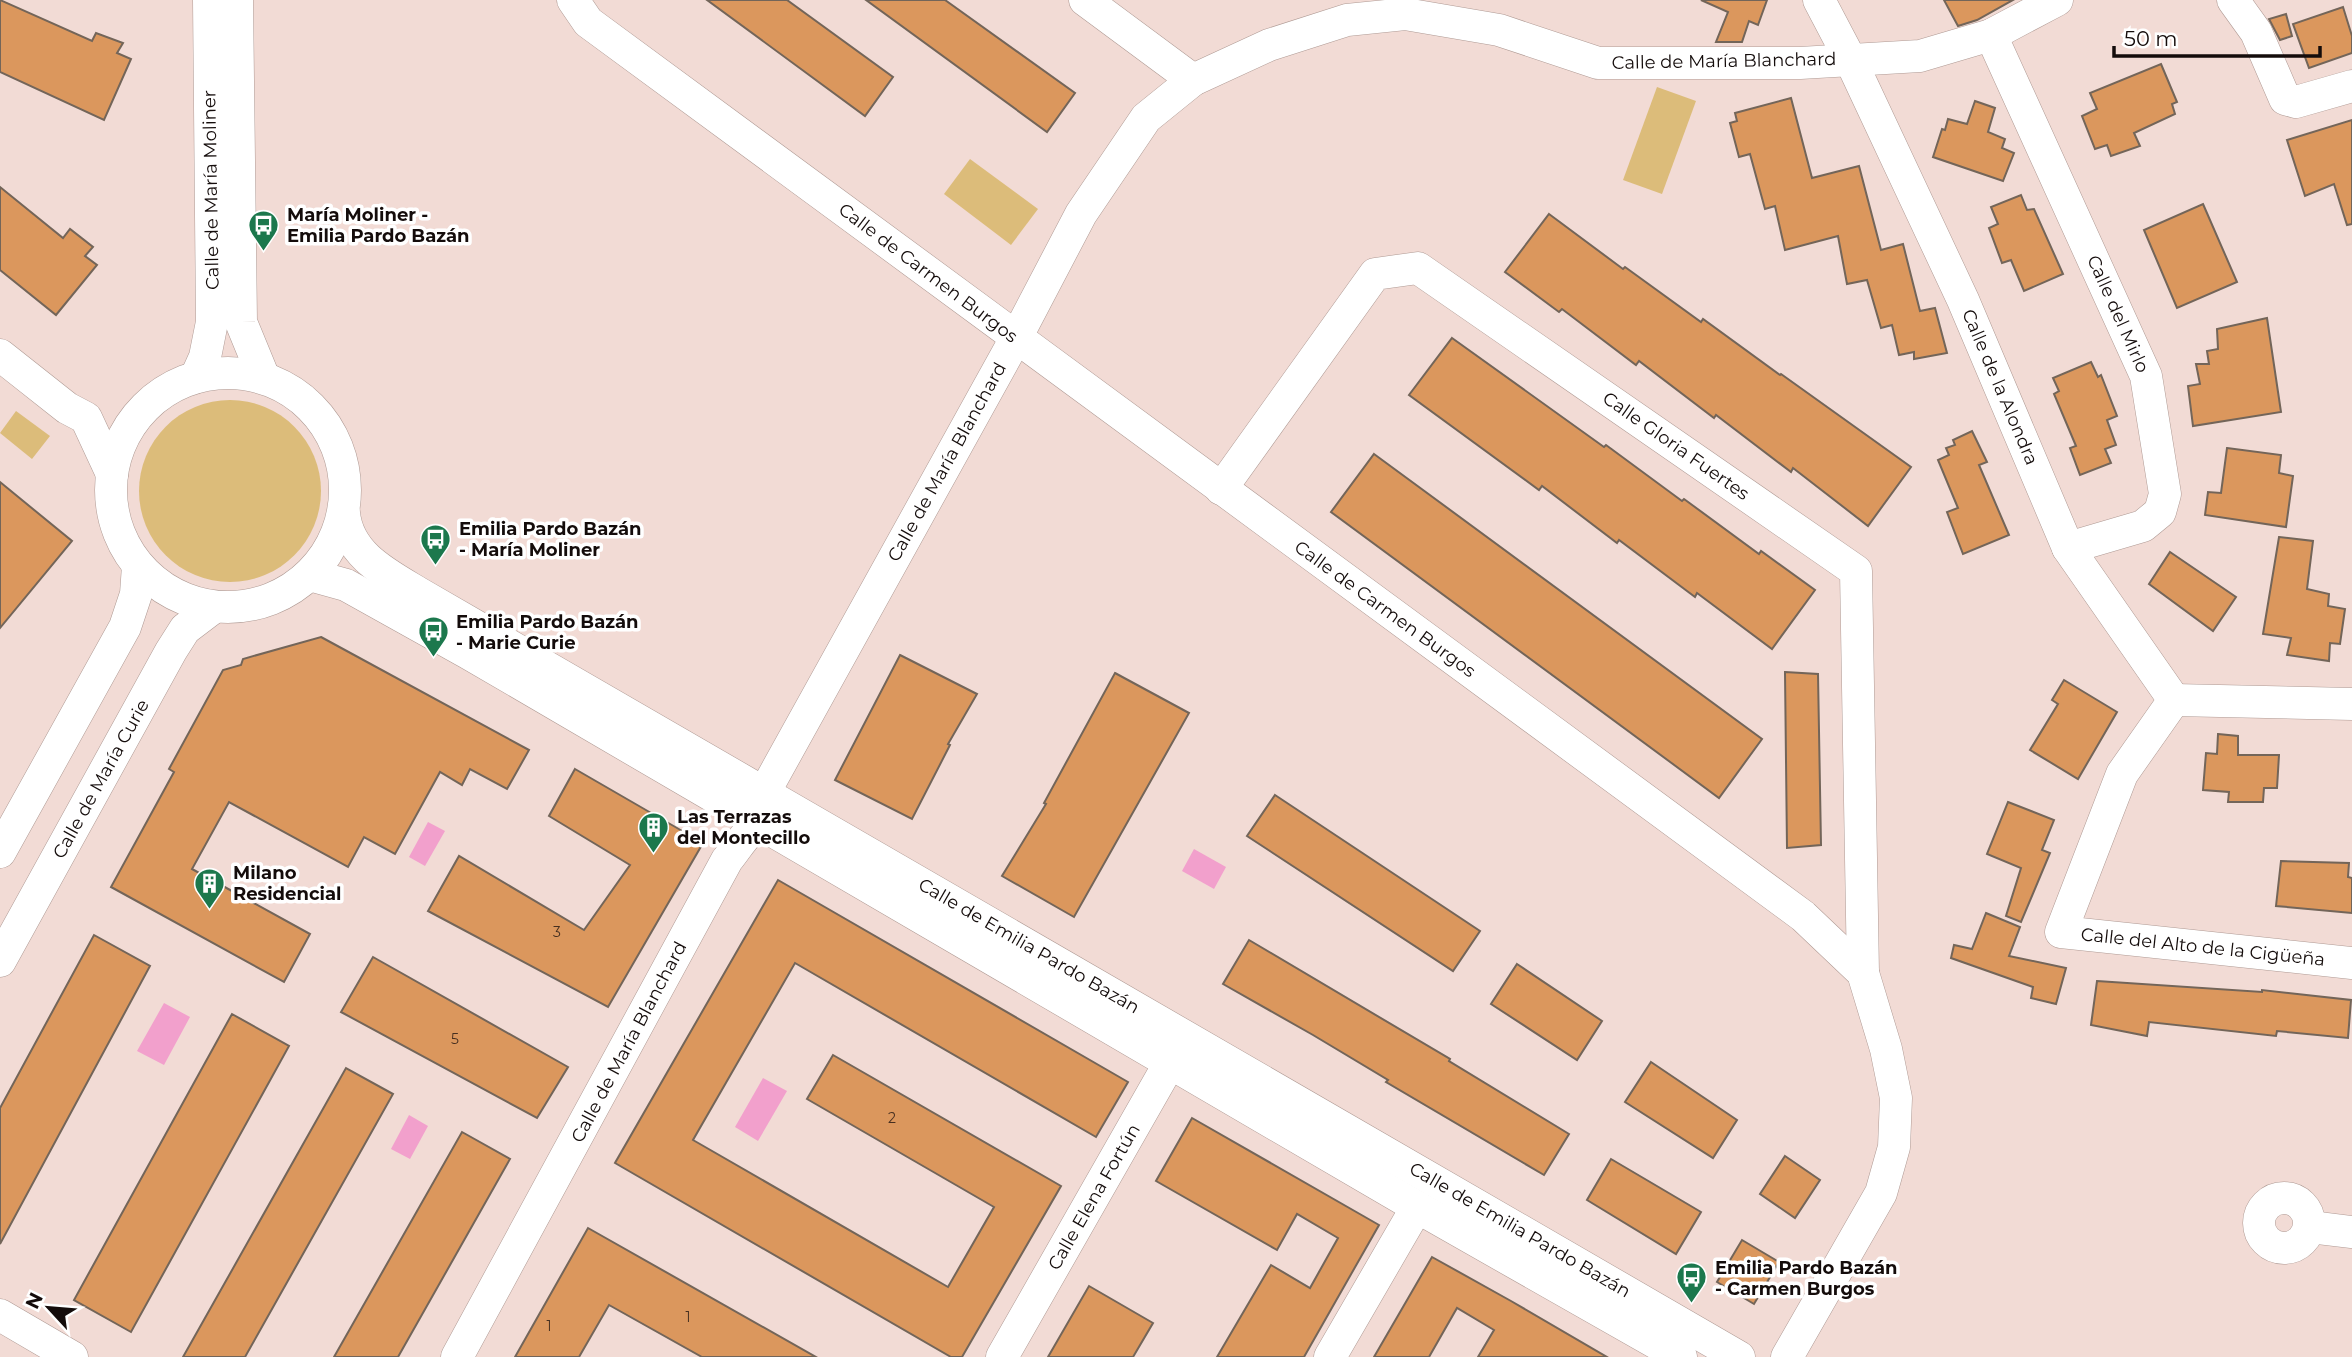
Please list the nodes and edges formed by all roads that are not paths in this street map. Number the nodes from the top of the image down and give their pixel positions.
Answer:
1 (209, 0) edge
2 (237, 0) edge
3 (573, 0) edge
4 (1085, 0) edge
5 (1479, 0) edge
6 (1819, 0) edge
7 (2057, 0) edge
8 (2234, 0) edge
9 (1499, 30) junction
10 (1991, 35) junction
11 (1850, 59) junction
12 (1193, 79) junction
13 (2352, 86) edge
14 (1016, 338) junction
15 (0, 355) edge
16 (196, 377) junction
17 (264, 378) junction
18 (141, 411) junction
19 (86, 418) junction
20 (112, 474) junction
21 (1221, 489) junction
22 (344, 513) junction
23 (2068, 548) junction
24 (138, 566) junction
25 (310, 575) junction
26 (214, 607) junction
27 (2174, 700) junction
28 (2352, 704) edge
29 (764, 793) junction
30 (757, 824) junction
31 (856, 846) junction
32 (0, 852) edge
33 (0, 961) edge
34 (2352, 963) edge
35 (1863, 973) junction
36 (1178, 1049) junction
37 (1417, 1206) junction
38 (2310, 1227) dead end
39 (2352, 1232) edge
40 (0, 1315) edge
41 (72, 1357) edge
42 (457, 1357) edge
43 (1002, 1357) edge
44 (1330, 1357) edge
45 (1681, 1357) edge
46 (1739, 1357) edge
47 (1787, 1357) edge

1 - 16 street, Calle de María Moliner
2 - 17 street, Calle de María Moliner
3 - 14 street, Calle de Carmen Burgos
4 - 12 street
5 - 9 street
6 - 11 street, Calle de la Alondra
7 - 10 street, Calle de María Blanchard
8 - 13 street
9 - 11 street, Calle de María Blanchard
9 - 12 street, Calle de María Blanchard
10 - 11 street, Calle de María Blanchard
10 - 23 street, Calle del Mirlo
11 - 23 street, Calle de la Alondra
12 - 14 street, Calle de María Blanchard
14 - 21 street, Calle de Carmen Burgos
14 - 29 street, Calle de María Blanchard
15 - 19 street
16 - 17 street
16 - 18 street
17 - 22 street
18 - 19 street
18 - 20 street
19 - 20 street
20 - 24 street
21 - 35 street, Calle de Carmen Burgos
21 - 35 street, Calle Gloria Fuertes
22 - 25 street
22 - 29 street, Calle de Emilia Pardo Bazán
23 - 27 street, Calle de la Alondra
24 - 26 street
24 - 32 street
25 - 26 street
25 - 30 street, Calle de Emilia Pardo Bazán
26 - 33 street, Calle de María Curie
27 - 28 street
27 - 34 street, Calle del Alto de la Cigüeña
29 - 31 street, Calle de Emilia Pardo Bazán
30 - 31 street
30 - 36 street, Calle de Emilia Pardo Bazán
30 - 42 street, Calle de María Blanchard
31 - 36 street, Calle de Emilia Pardo Bazán
35 - 47 street, Calle de Carmen Burgos
36 - 37 street, Calle de Emilia Pardo Bazán
36 - 43 street, Calle Elena Fortún
36 - 46 street, Calle de Emilia Pardo Bazán
37 - 44 street
37 - 45 street, Calle de Emilia Pardo Bazán
38 - 39 street
40 - 41 street

